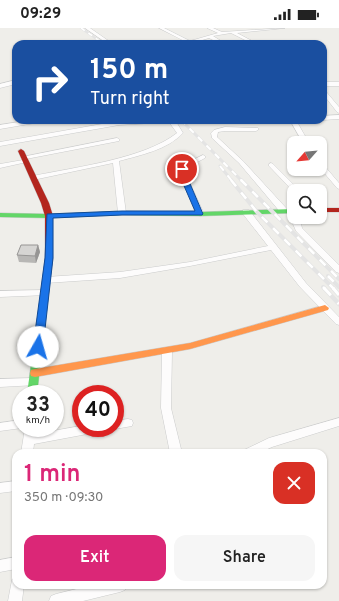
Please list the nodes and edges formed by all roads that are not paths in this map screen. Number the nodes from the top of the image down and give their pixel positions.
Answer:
1 (87, 28) edge
2 (161, 28) edge
3 (209, 28) edge
4 (248, 28) edge
5 (283, 28) edge
6 (254, 30) junction
7 (232, 32) junction
8 (222, 33) junction
9 (209, 36) junction
10 (105, 40) edge
11 (182, 40) edge
12 (196, 40) edge
13 (216, 40) edge
14 (248, 40) edge
15 (12, 83) edge
16 (327, 84) edge
17 (339, 84) edge
18 (0, 86) edge
19 (327, 95) edge
20 (339, 111) edge
21 (327, 118) edge
22 (339, 118) edge
23 (18, 124) edge
24 (113, 124) edge
25 (175, 124) edge
26 (295, 124) edge
27 (0, 127) edge
28 (256, 129) dead end
29 (302, 136) edge
30 (117, 140) dead end
31 (0, 144) edge
32 (23, 157) junction
33 (203, 157) dead end
34 (116, 160) junction
35 (271, 165) dead end
36 (0, 166) edge
37 (327, 172) edge
38 (33, 178) junction
39 (289, 184) edge
40 (339, 187) edge
41 (327, 210) edge
42 (339, 210) edge
43 (284, 211) joint
44 (246, 212) junction
45 (122, 213) junction
46 (200, 214) junction
47 (0, 216) edge
48 (49, 216) junction
49 (297, 224) edge
50 (273, 247) junction
51 (339, 270) edge
52 (46, 280) junction
53 (0, 294) edge
54 (44, 294) junction
55 (325, 308) junction
56 (339, 322) edge
57 (167, 350) junction
58 (34, 377) junction
59 (0, 383) edge
60 (33, 385) edge
61 (128, 423) dead end
62 (124, 424) edge
63 (338, 424) edge
64 (12, 425) edge
65 (0, 427) edge
66 (72, 432) edge
67 (28, 437) edge
68 (28, 440) junction
69 (27, 449) edge
70 (175, 449) edge
71 (256, 449) edge
72 (12, 486) edge
73 (0, 488) edge
74 (12, 564) edge
75 (0, 566) edge
76 (17, 589) edge
77 (104, 589) edge
78 (16, 601) edge
79 (56, 601) edge

1 - 10 street
2 - 11 street
3 - 8 street
4 - 6 street
5 - 6 street
6 - 7 street
7 - 8 street
7 - 14 street
8 - 9 street
9 - 12 street
9 - 13 street
15 - 18 street
16 - 17 street
19 - 20 street
21 - 22 street
23 - 27 street
24 - 31 street
25 - 34 street
26 - 29 street
28 - 43 street
30 - 32 street
32 - 36 street
32 - 38 street
33 - 46 street
34 - 38 street
34 - 45 street
35 - 39 street
37 - 40 street
38 - 48 street
41 - 42 street
43 - 44 street
44 - 46 street
44 - 50 street
45 - 46 street
45 - 48 street
47 - 48 street
48 - 52 street
49 - 51 street
50 - 52 street
50 - 55 street
52 - 54 street
53 - 54 street
54 - 58 street
55 - 56 street
55 - 57 street
57 - 58 street
57 - 70 street
58 - 59 street
58 - 60 street
61 - 62 street
63 - 71 street
64 - 65 street
66 - 68 street
67 - 68 street
68 - 69 street
72 - 73 street
74 - 75 street
76 - 78 street
77 - 79 street

